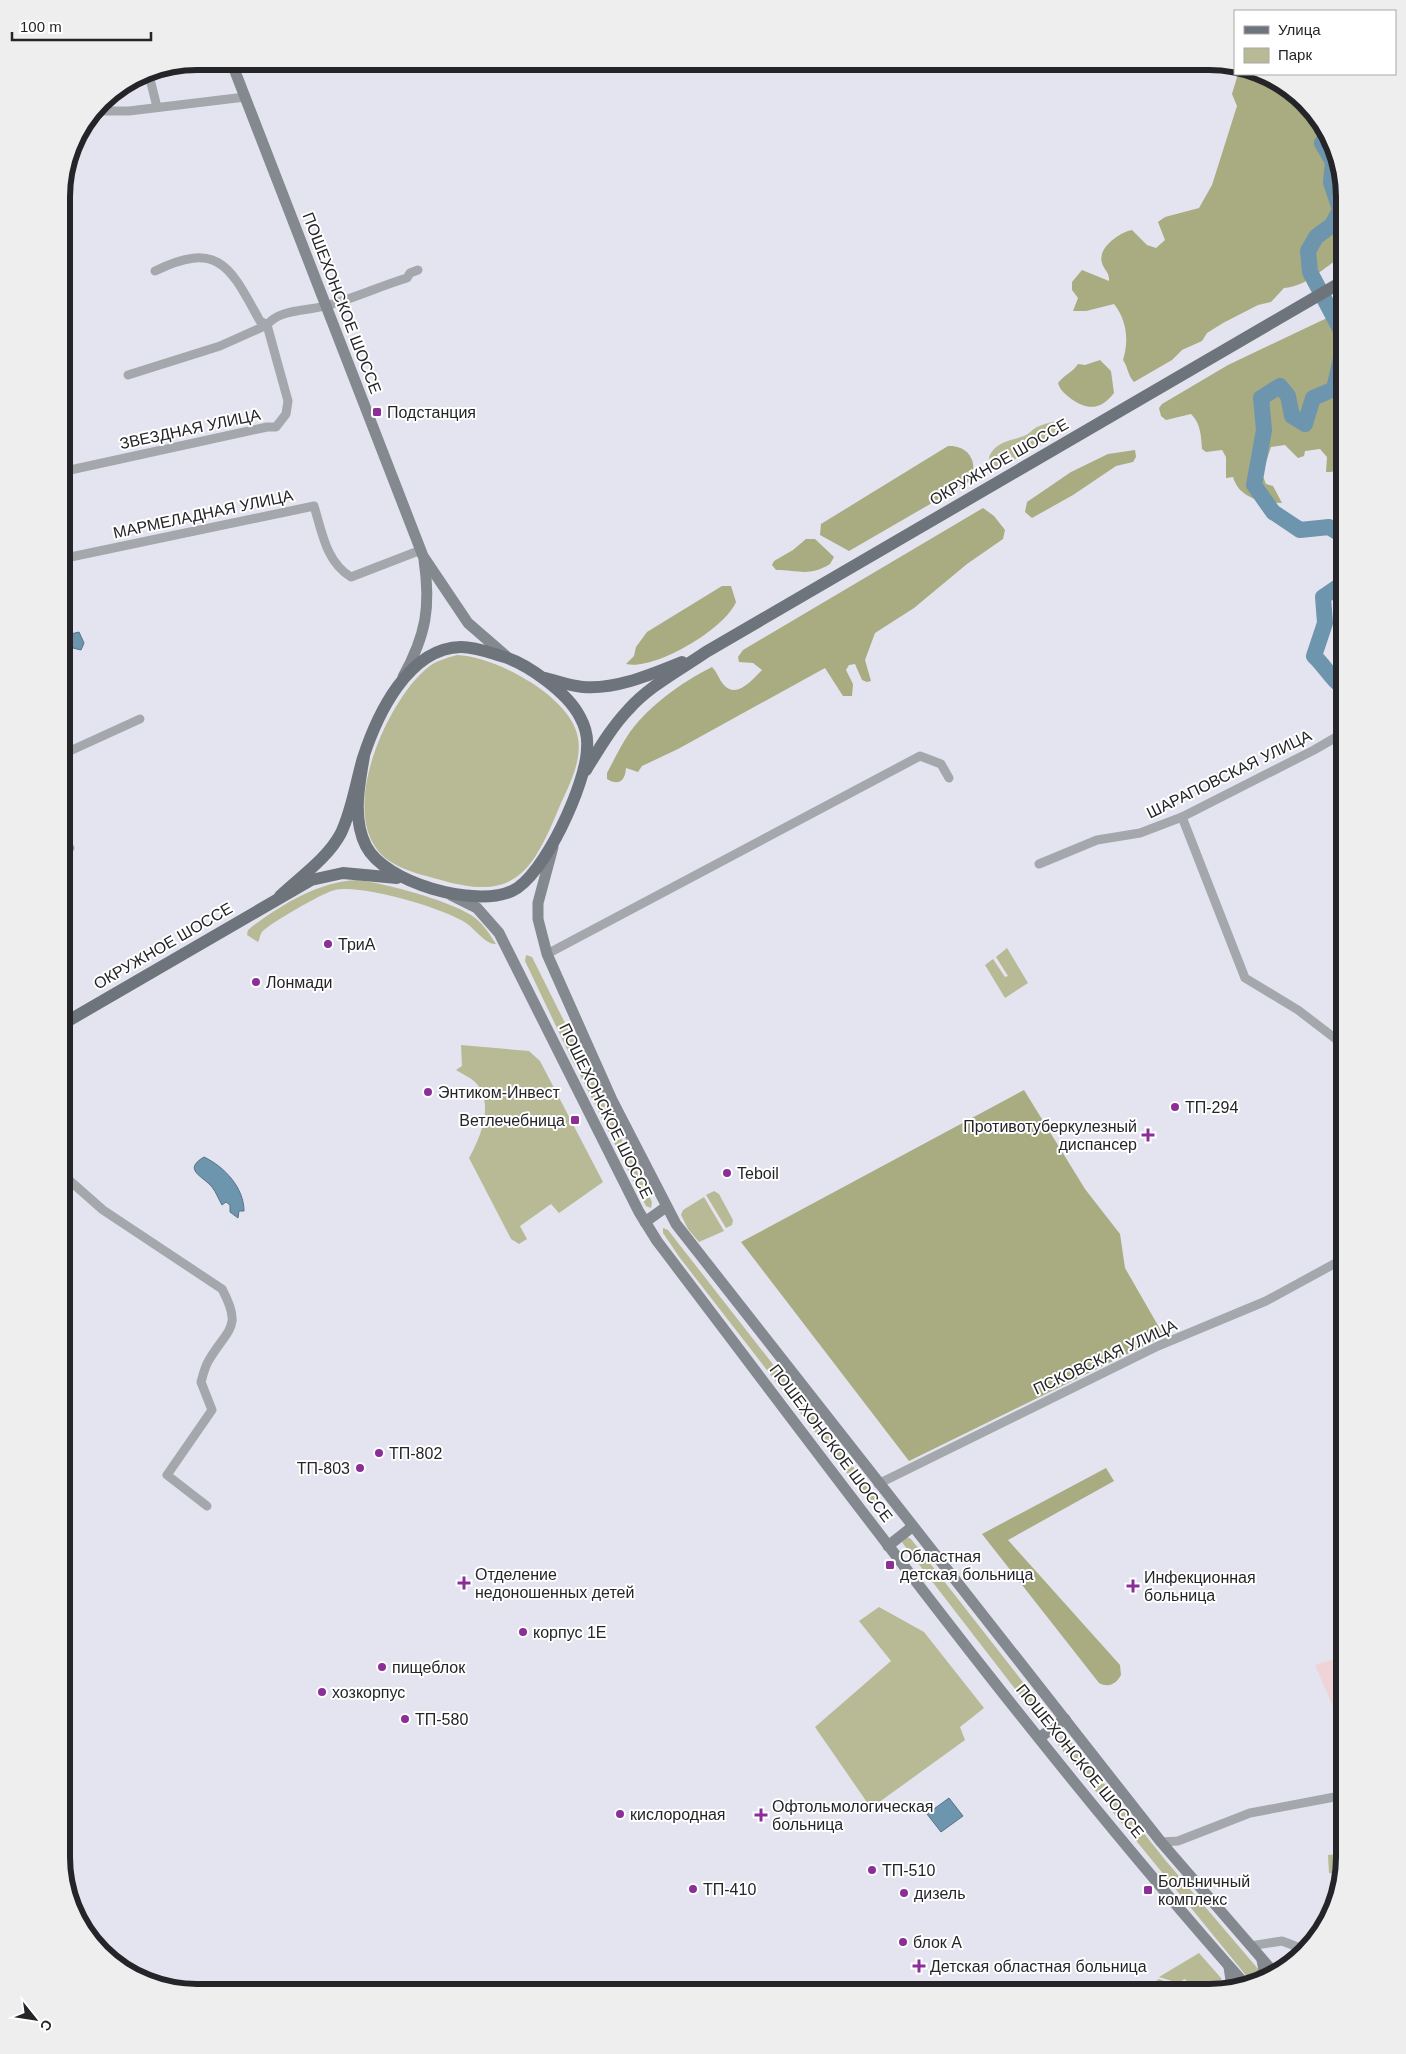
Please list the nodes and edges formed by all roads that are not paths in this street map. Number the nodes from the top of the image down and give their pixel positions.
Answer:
1 (234, 70) edge
2 (150, 79) edge
3 (245, 97) junction
4 (157, 107) junction
5 (104, 110) edge
6 (418, 270) dead end
7 (155, 271) dead end
8 (1336, 285) edge
9 (326, 306) junction
10 (267, 325) junction
11 (128, 375) dead end
12 (70, 470) edge
13 (422, 553) junction
14 (70, 557) edge
15 (706, 652) junction
16 (510, 658) junction
17 (539, 676) junction
18 (399, 684) junction
19 (140, 719) dead end
20 (1336, 737) edge
21 (70, 751) edge
22 (364, 756) junction
23 (582, 776) junction
24 (949, 778) dead end
25 (1182, 817) junction
26 (556, 838) junction
27 (1039, 864) dead end
28 (411, 881) junction
29 (445, 892) junction
30 (280, 896) junction
31 (547, 954) junction
32 (70, 1020) edge
33 (1336, 1039) edge
34 (70, 1181) edge
35 (666, 1208) junction
36 (645, 1222) junction
37 (1336, 1263) edge
38 (878, 1484) junction
39 (207, 1506) dead end
40 (912, 1527) junction
41 (888, 1546) junction
42 (1065, 1719) junction
43 (1039, 1738) junction
44 (1336, 1797) edge
45 (1162, 1842) junction
46 (1250, 1946) junction
47 (1298, 1947) edge
48 (1262, 1960) junction
49 (1270, 1968) edge
50 (1263, 1972) edge
51 (1240, 1980) edge

1 - 3 main road, ПОШЕХОНСКОЕ ШОССЕ
2 - 4 street
3 - 4 street
3 - 9 main road, ПОШЕХОНСКОЕ ШОССЕ
4 - 5 street
6 - 9 street
7 - 10 street
8 - 15 main road, ОКРУЖНОЕ ШОССЕ
9 - 10 street
9 - 13 main road, ПОШЕХОНСКОЕ ШОССЕ
10 - 11 street
10 - 12 street, ЗВЕЗДНАЯ УЛИЦА
13 - 14 street, МАРМЕЛАДНАЯ УЛИЦА
13 - 16 main road
13 - 18 main road
15 - 17 main road, ОКРУЖНОЕ ШОССЕ
15 - 23 main road, ОКРУЖНОЕ ШОССЕ
16 - 17 main road, ОКРУЖНОЕ ШОССЕ
16 - 18 main road, ОКРУЖНОЕ ШОССЕ
17 - 23 main road, ОКРУЖНОЕ ШОССЕ
18 - 22 main road, ОКРУЖНОЕ ШОССЕ
19 - 21 street
20 - 25 street, ШАРАПОВСКАЯ УЛИЦА
22 - 28 main road, ОКРУЖНОЕ ШОССЕ
22 - 30 main road, ОКРУЖНОЕ ШОССЕ
23 - 26 main road, ОКРУЖНОЕ ШОССЕ
24 - 31 street
25 - 27 street, ШАРАПОВСКАЯ УЛИЦА
25 - 33 street
26 - 29 main road, ОКРУЖНОЕ ШОССЕ
26 - 31 main road, ПОШЕХОНСКОЕ ШОССЕ
28 - 29 main road, ОКРУЖНОЕ ШОССЕ
28 - 30 main road, ОКРУЖНОЕ ШОССЕ
29 - 36 main road, ПОШЕХОНСКОЕ ШОССЕ
30 - 32 main road, ОКРУЖНОЕ ШОССЕ
31 - 35 main road, ПОШЕХОНСКОЕ ШОССЕ
34 - 39 street
35 - 36 main road
35 - 38 main road, ПОШЕХОНСКОЕ ШОССЕ
36 - 41 main road, ПОШЕХОНСКОЕ ШОССЕ
37 - 38 street, ПСКОВСКАЯ УЛИЦА
38 - 40 main road, ПОШЕХОНСКОЕ ШОССЕ
40 - 41 main road
40 - 42 main road, ПОШЕХОНСКОЕ ШОССЕ
41 - 43 main road, ПОШЕХОНСКОЕ ШОССЕ
42 - 43 main road
42 - 45 main road, ПОШЕХОНСКОЕ ШОССЕ
43 - 51 main road, ПОШЕХОНСКОЕ ШОССЕ
44 - 45 street
45 - 46 main road, ПОШЕХОНСКОЕ ШОССЕ
46 - 47 street
46 - 48 main road, ПОШЕХОНСКОЕ ШОССЕ
48 - 49 main road, ПОШЕХОНСКОЕ ШОССЕ
48 - 50 main road

